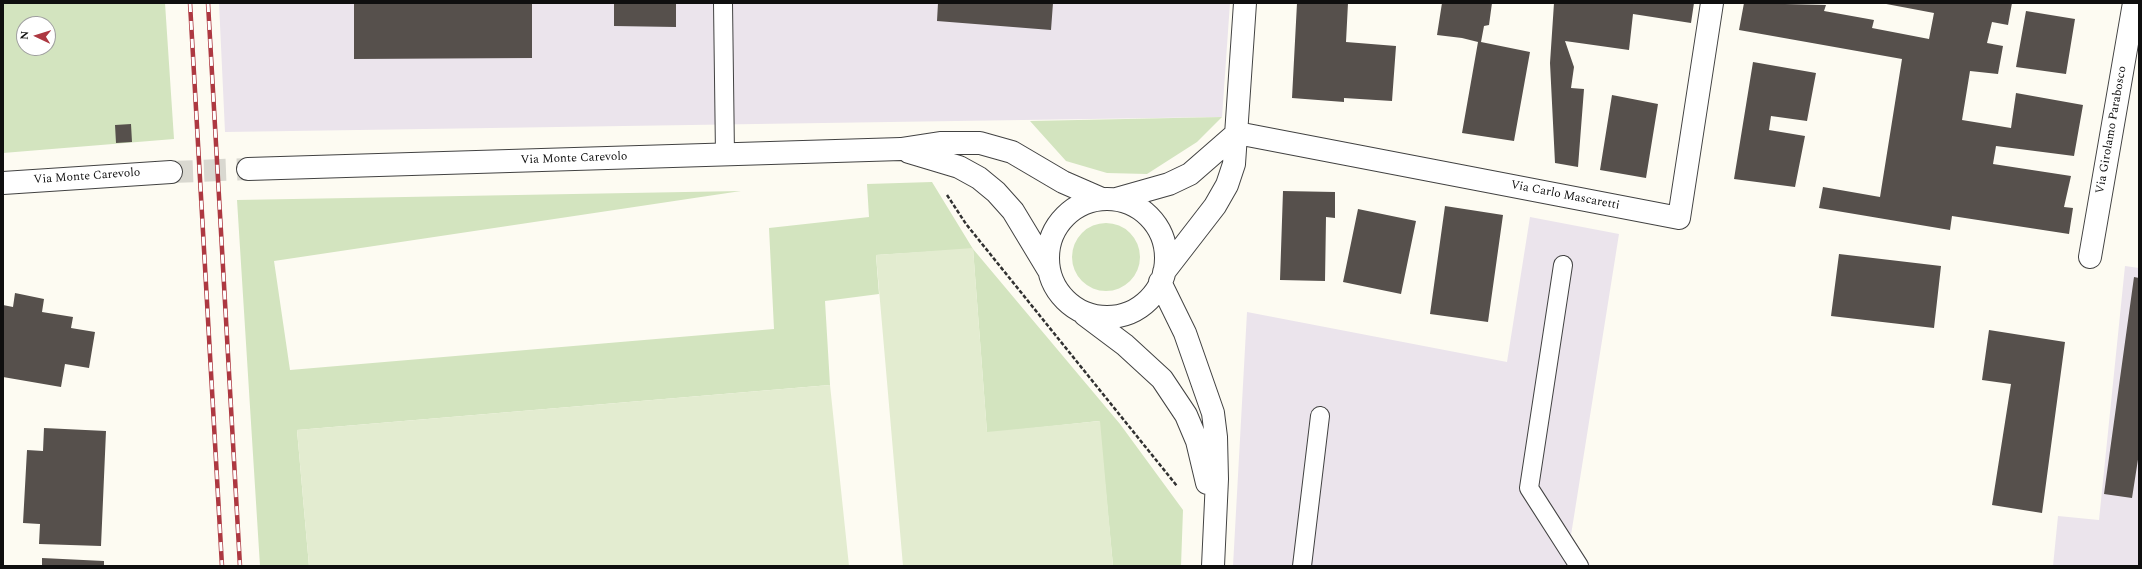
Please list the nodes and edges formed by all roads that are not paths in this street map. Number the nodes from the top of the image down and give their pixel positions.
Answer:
1 (723, 3) edge
2 (1246, 3) edge
3 (1712, 3) edge
4 (2134, 3) edge
5 (1236, 133) junction
6 (900, 149) junction
7 (725, 155) junction
8 (248, 169) tunnel mouth
9 (171, 172) tunnel mouth
10 (3, 182) edge
11 (1109, 199) junction
12 (2090, 257) dead end
13 (1563, 265) dead end
14 (1049, 271) junction
15 (1162, 277) junction
16 (1082, 313) junction
17 (1320, 416) dead end
18 (1215, 534) junction
19 (1213, 566) edge
20 (1302, 566) edge
21 (1579, 566) edge

1 - 7 lane
2 - 5 street
3 - 5 street, Via Carlo Mascaretti
4 - 12 street, Via Girolamo Parabosco
5 - 11 street
5 - 15 street
6 - 7 street, Via Monte Carevolo
6 - 11 street, Via Monte Carevolo
6 - 14 street, Via Monte Carevolo
7 - 8 street, Via Monte Carevolo
9 - 10 street, Via Monte Carevolo
11 - 14 street
11 - 15 street
13 - 21 lane
14 - 16 street
15 - 16 street
15 - 18 street
16 - 18 street
17 - 20 lane
18 - 19 street

